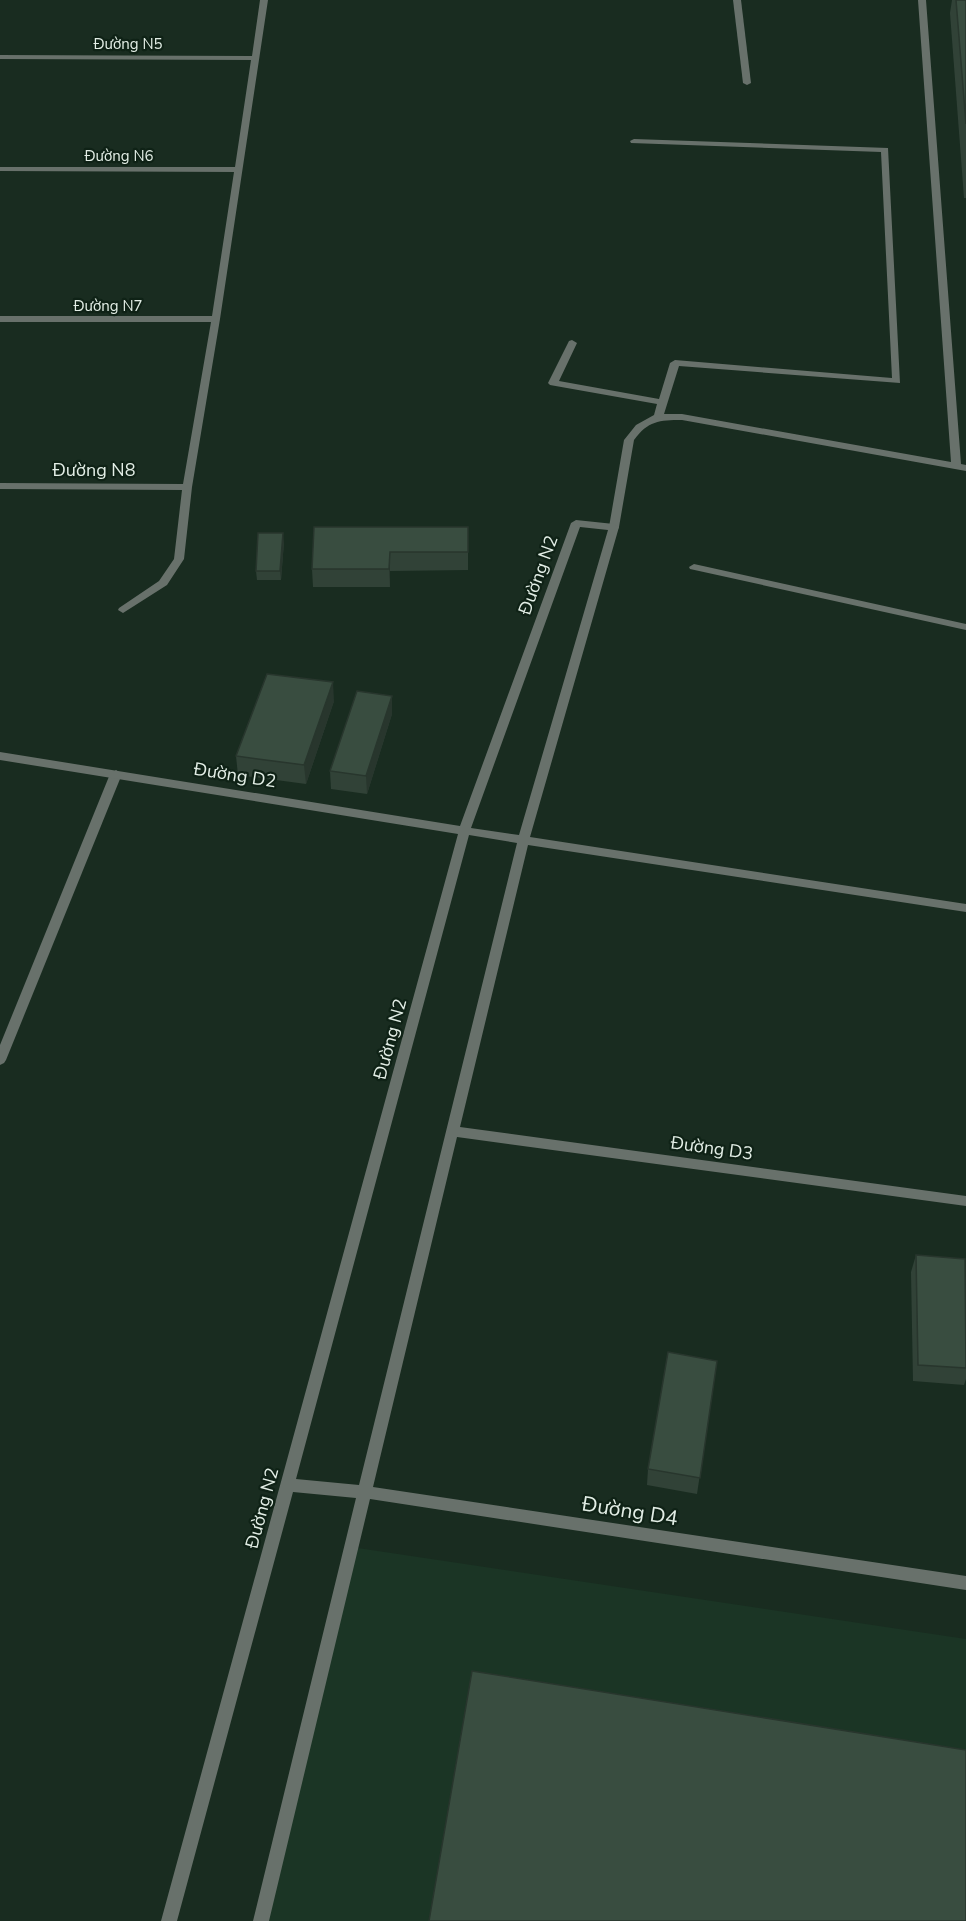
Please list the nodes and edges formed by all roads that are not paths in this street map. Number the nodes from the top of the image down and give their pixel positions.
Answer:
1 (264, 0) edge
2 (737, 0) edge
3 (922, 0) edge
4 (0, 57) edge
5 (255, 58) junction
6 (747, 83) dead end
7 (634, 141) dead end
8 (0, 169) edge
9 (238, 170) junction
10 (0, 319) edge
11 (216, 319) junction
12 (572, 342) dead end
13 (663, 402) junction
14 (658, 417) junction
15 (961, 468) edge
16 (0, 486) edge
17 (187, 487) junction
18 (614, 527) junction
19 (694, 567) dead end
20 (123, 610) dead end
21 (966, 627) edge
22 (0, 756) edge
23 (116, 774) junction
24 (465, 830) junction
25 (523, 840) junction
26 (966, 909) edge
27 (0, 1025) edge
28 (14, 1027) junction
29 (0, 1060) edge
30 (452, 1131) junction
31 (966, 1201) edge
32 (287, 1485) junction
33 (365, 1492) junction
34 (966, 1583) edge
35 (169, 1921) edge
36 (261, 1921) edge

1 - 5 street
2 - 6 street
3 - 15 street
4 - 5 street, Đường N5
5 - 9 street
7 - 13 street
8 - 9 street, Đường N6
9 - 11 street
10 - 11 street, Đường N7
11 - 17 street
12 - 13 street
13 - 14 street
14 - 15 street
14 - 18 street
16 - 17 street, Đường N8
17 - 20 street
18 - 24 street, Đường N2
18 - 25 street
19 - 21 street
22 - 23 street, Đường D2
23 - 24 street, Đường D2
23 - 28 street
24 - 25 street, Đường D2
24 - 32 street, Đường N2
25 - 26 street, Đường D2
25 - 30 street
27 - 28 street
28 - 29 street
30 - 31 street, Đường D3
30 - 33 street
32 - 33 street, Đường D4
32 - 35 street, Đường N2
33 - 34 street, Đường D4
33 - 36 street

